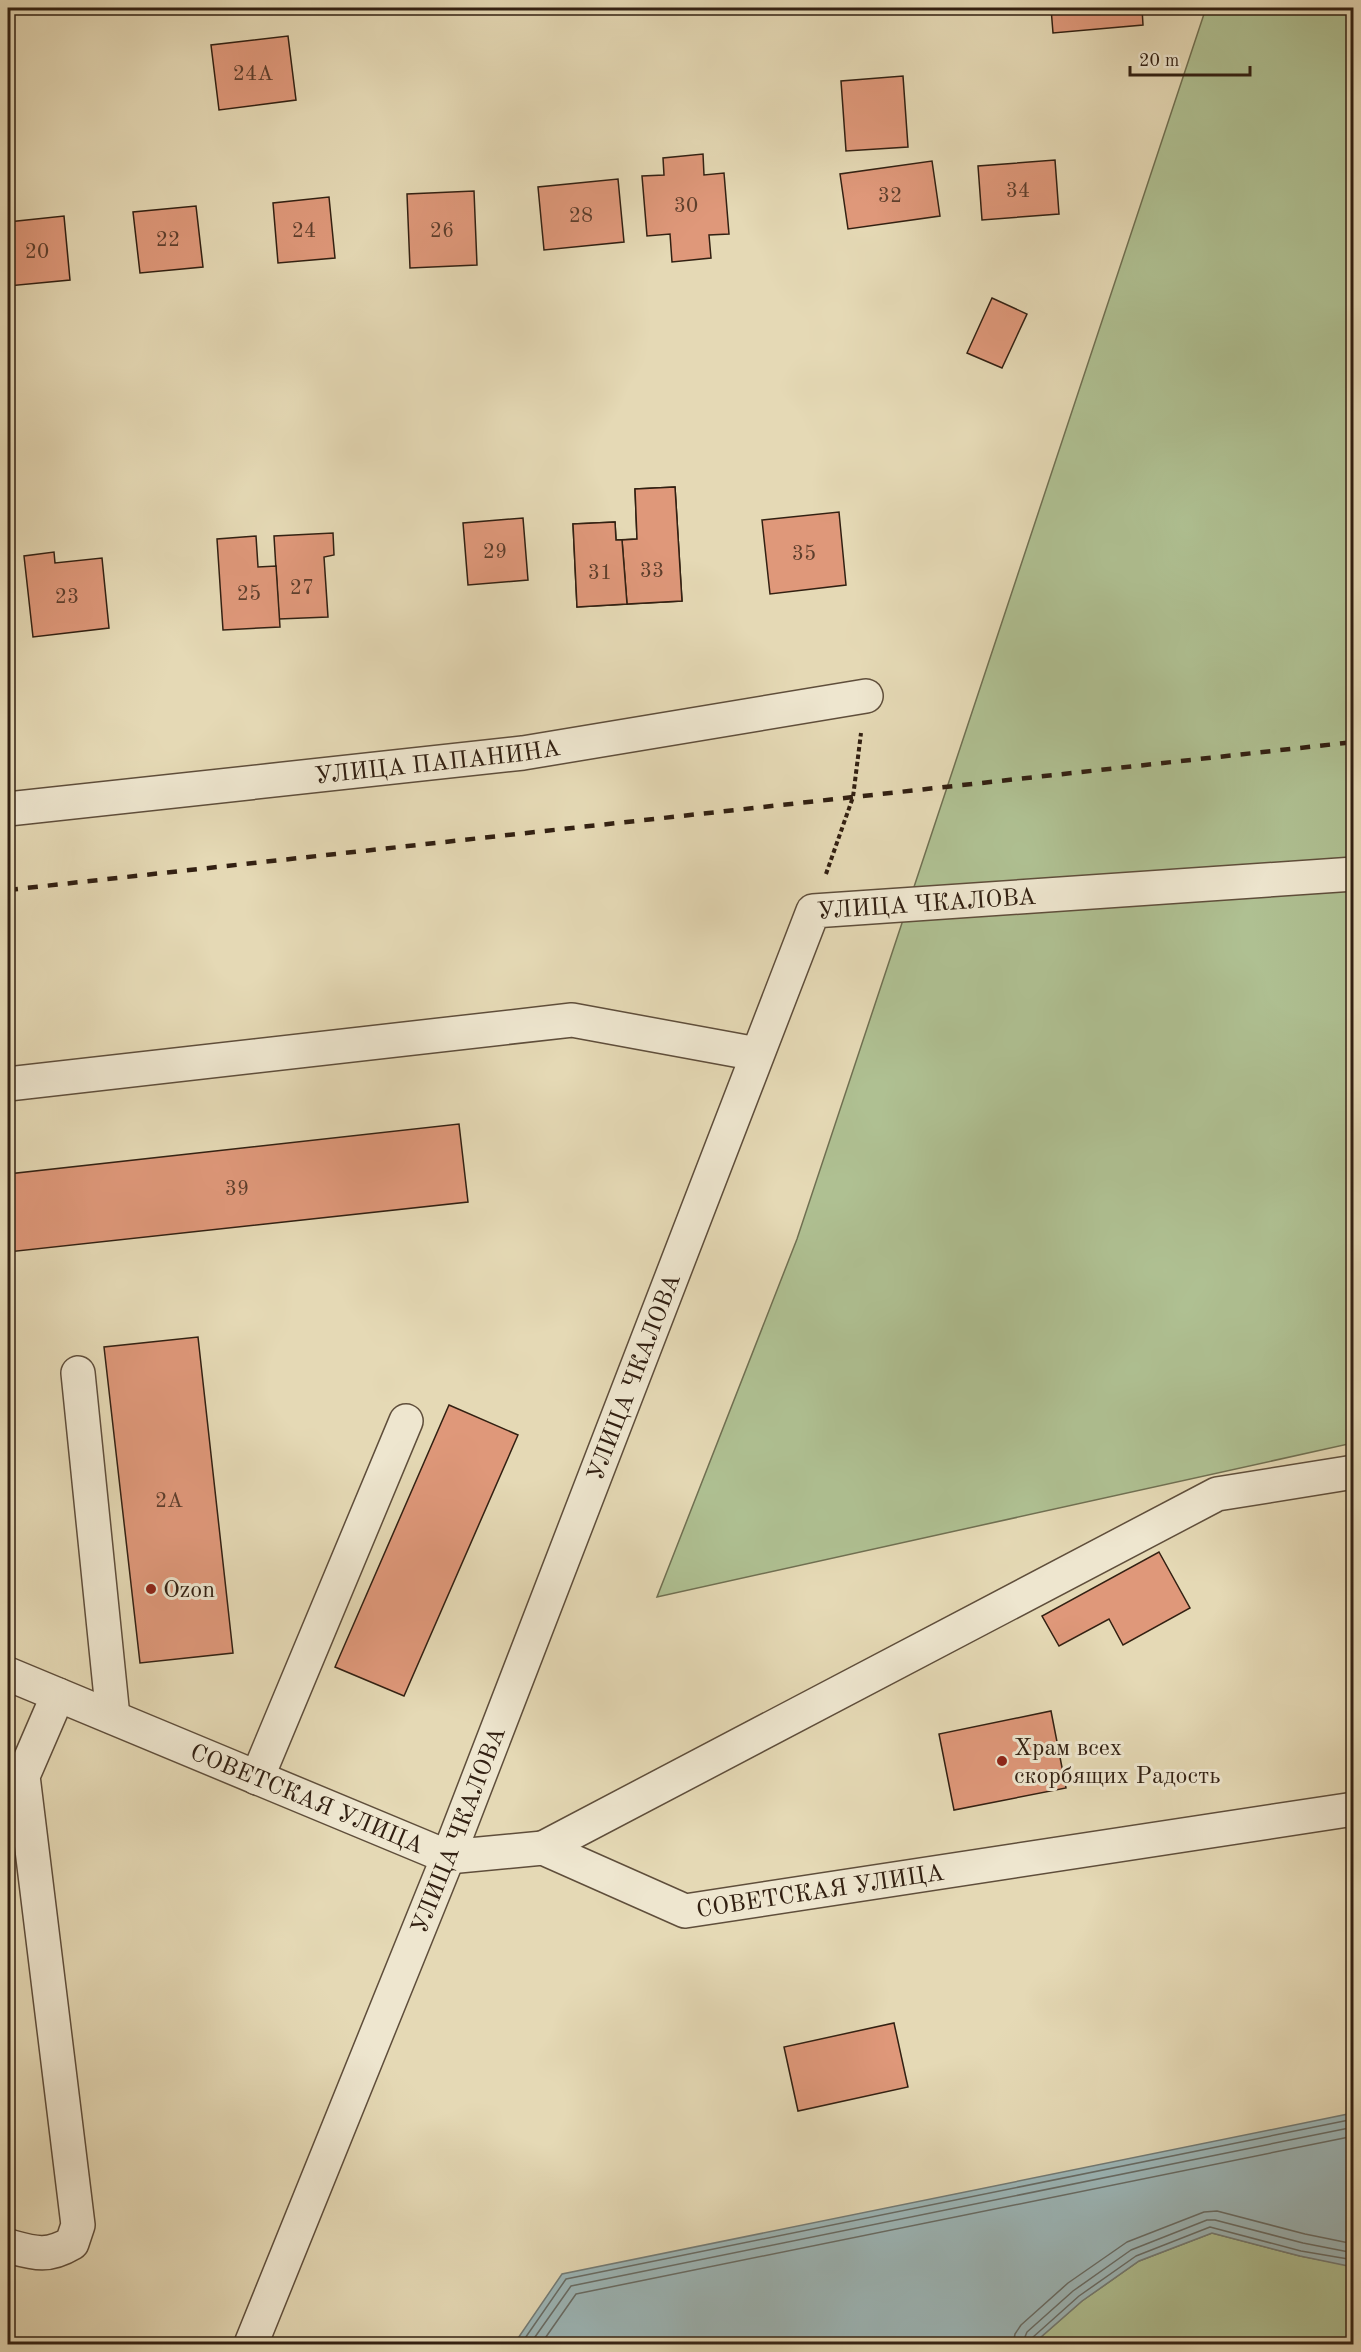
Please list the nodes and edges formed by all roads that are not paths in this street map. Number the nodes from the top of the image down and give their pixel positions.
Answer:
1 (866, 696) road end
2 (8, 809) edge
3 (1353, 874) edge
4 (758, 1054) junction
5 (8, 1084) edge
6 (78, 1373) dead end
7 (406, 1421) dead end
8 (1353, 1472) edge
9 (8, 1674) edge
10 (58, 1695) junction
11 (113, 1717) junction
12 (15, 1777) edge
13 (257, 1778) junction
14 (1353, 1809) edge
15 (543, 1848) junction
16 (448, 1857) junction
17 (8, 2246) edge
18 (251, 2344) edge

1 - 2 street, УЛИЦА ПАПАНИНА
3 - 4 street, УЛИЦА ЧКАЛОВА
4 - 5 street
4 - 16 street, УЛИЦА ЧКАЛОВА
6 - 11 street
7 - 13 street
8 - 15 street
9 - 10 street, СОВЕТСКАЯ УЛИЦА
10 - 11 street, СОВЕТСКАЯ УЛИЦА
10 - 12 street
11 - 13 street, СОВЕТСКАЯ УЛИЦА
12 - 17 street
13 - 16 street, СОВЕТСКАЯ УЛИЦА
14 - 15 street, СОВЕТСКАЯ УЛИЦА
15 - 16 street, СОВЕТСКАЯ УЛИЦА
16 - 18 street, УЛИЦА ЧКАЛОВА

